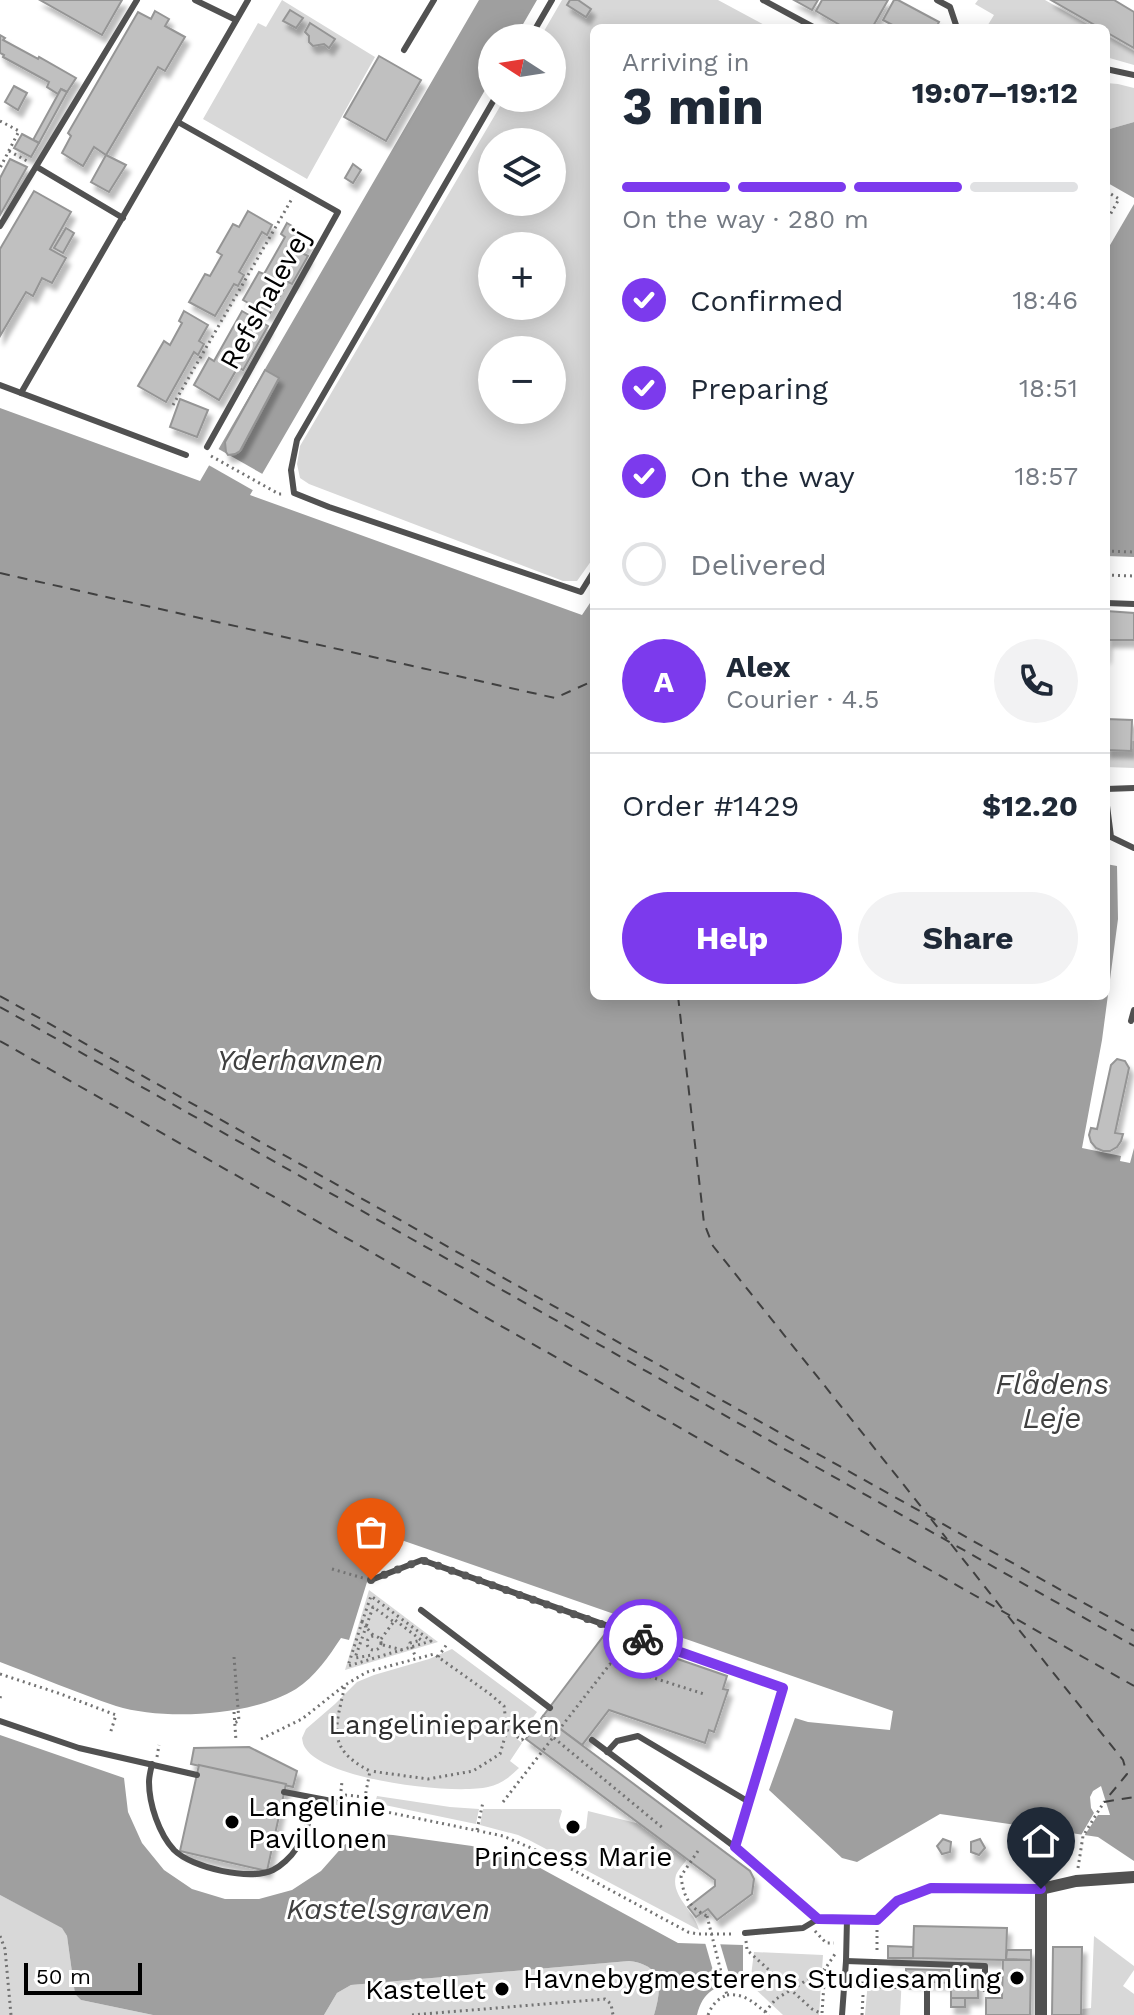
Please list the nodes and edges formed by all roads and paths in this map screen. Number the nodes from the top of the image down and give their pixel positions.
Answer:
1 (137, 0) edge
2 (195, 0) edge
3 (248, 0) edge
4 (434, 0) edge
5 (552, 0) edge
6 (763, 0) edge
7 (937, 0) edge
8 (236, 20) junction
9 (538, 24) edge
10 (808, 24) edge
11 (956, 24) edge
12 (404, 50) dead end
13 (1110, 70) edge
14 (1134, 75) edge
15 (487, 112) edge
16 (0, 121) edge
17 (178, 122) junction
18 (9, 151) junction
19 (37, 167) junction
20 (0, 168) edge
21 (298, 190) junction
22 (1110, 193) edge
23 (1110, 215) edge
24 (123, 218) junction
25 (0, 226) edge
26 (0, 385) edge
27 (21, 393) junction
28 (173, 405) dead end
29 (207, 447) dead end
30 (186, 455) dead end
31 (209, 455) dead end
32 (279, 494) dead end
33 (1110, 551) edge
34 (1134, 552) edge
35 (1110, 575) edge
36 (1134, 576) edge
37 (590, 577) edge
38 (1110, 603) edge
39 (1134, 604) edge
40 (1134, 788) edge
41 (1110, 789) edge
42 (1110, 829) edge
43 (1134, 848) edge
44 (1134, 1010) edge
45 (1131, 1021) dead end
46 (332, 1569) dead end
47 (354, 1575) dead end
48 (371, 1580) dead end
49 (421, 1610) dead end
50 (395, 1619) junction
51 (362, 1622) junction
52 (366, 1627) junction
53 (373, 1635) junction
54 (454, 1635) junction
55 (381, 1641) junction
56 (412, 1647) junction
57 (372, 1649) junction
58 (402, 1650) junction
59 (234, 1657) dead end
60 (372, 1657) junction
61 (438, 1657) junction
62 (416, 1658) junction
63 (375, 1670) junction
64 (0, 1674) edge
65 (345, 1685) junction
66 (704, 1694) dead end
67 (550, 1708) dead end
68 (0, 1721) edge
69 (507, 1730) junction
70 (110, 1734) dead end
71 (554, 1738) junction
72 (261, 1739) dead end
73 (592, 1740) dead end
74 (236, 1741) dead end
75 (607, 1752) junction
76 (152, 1764) junction
77 (370, 1771) junction
78 (197, 1775) dead end
79 (342, 1781) dead end
80 (284, 1792) dead end
81 (314, 1798) junction
82 (337, 1802) joint
83 (483, 1802) dead end
84 (503, 1802) dead end
85 (749, 1802) junction
86 (1104, 1802) dead end
87 (664, 1829) dead end
88 (477, 1830) junction
89 (735, 1847) junction
90 (698, 1851) dead end
91 (1134, 1877) edge
92 (1076, 1881) junction
93 (1041, 1889) junction
94 (818, 1919) junction
95 (847, 1919) junction
96 (808, 1925) junction
97 (745, 1933) joint
98 (0, 1936) edge
99 (747, 1950) dead end
100 (846, 1961) junction
101 (825, 1969) junction
102 (844, 1984) junction
103 (985, 1989) dead end
104 (790, 1990) junction
105 (727, 1995) junction
106 (767, 2014) edge
107 (822, 2014) edge
108 (11, 2015) edge
109 (412, 2015) edge
110 (613, 2015) edge
111 (708, 2015) edge
112 (842, 2015) edge
113 (927, 2015) edge
114 (1041, 2015) edge

1 - 19 lane
2 - 8 lane
3 - 8 lane
4 - 12 lane
5 - 9 lane
6 - 10 lane
7 - 11 lane
8 - 17 lane
13 - 14 lane
15 - 37 lane
16 - 18 path
17 - 21 lane, Refshalevej
17 - 24 lane
18 - 19 path
18 - 20 path
19 - 24 lane
19 - 25 lane
21 - 28 path, Refshalevej
21 - 29 lane, Refshalevej
22 - 23 path
24 - 27 lane
26 - 27 lane
27 - 30 lane
31 - 32 path
33 - 34 path
35 - 36 path
38 - 39 lane
40 - 41 lane
42 - 43 lane
44 - 45 lane
46 - 47 path
48 - 85 lane
49 - 54 lane
50 - 51 path
50 - 52 path
50 - 55 path
50 - 56 path
50 - 56 path
51 - 52 path
51 - 60 path
52 - 53 path
52 - 60 path
53 - 55 path
53 - 57 path
54 - 61 path
54 - 67 lane
55 - 57 path
55 - 58 path
56 - 58 path
56 - 62 path
57 - 60 path
58 - 60 path
59 - 74 path
60 - 63 path
61 - 62 path
61 - 69 path
62 - 63 path
63 - 65 path
64 - 70 path
65 - 72 path
65 - 77 path
66 - 71 path
68 - 76 lane
69 - 71 path
69 - 77 path
71 - 84 path
71 - 87 path
73 - 75 lane
75 - 85 lane
75 - 89 lane
76 - 78 lane
76 - 81 lane
77 - 79 path
80 - 81 lane
81 - 82 lane
82 - 88 path
83 - 88 path
85 - 89 lane
86 - 92 path
88 - 97 path
89 - 94 lane
90 - 105 path, bridge
91 - 92 street
92 - 93 street
93 - 95 lane
93 - 114 street
94 - 95 lane
94 - 96 lane
95 - 100 lane
96 - 97 lane
96 - 101 path
98 - 108 path
99 - 104 path
100 - 102 lane
100 - 103 lane
101 - 104 path
101 - 107 path
102 - 112 lane
102 - 113 lane
104 - 106 path
104 - 107 path
105 - 106 path
105 - 111 path
109 - 110 path

